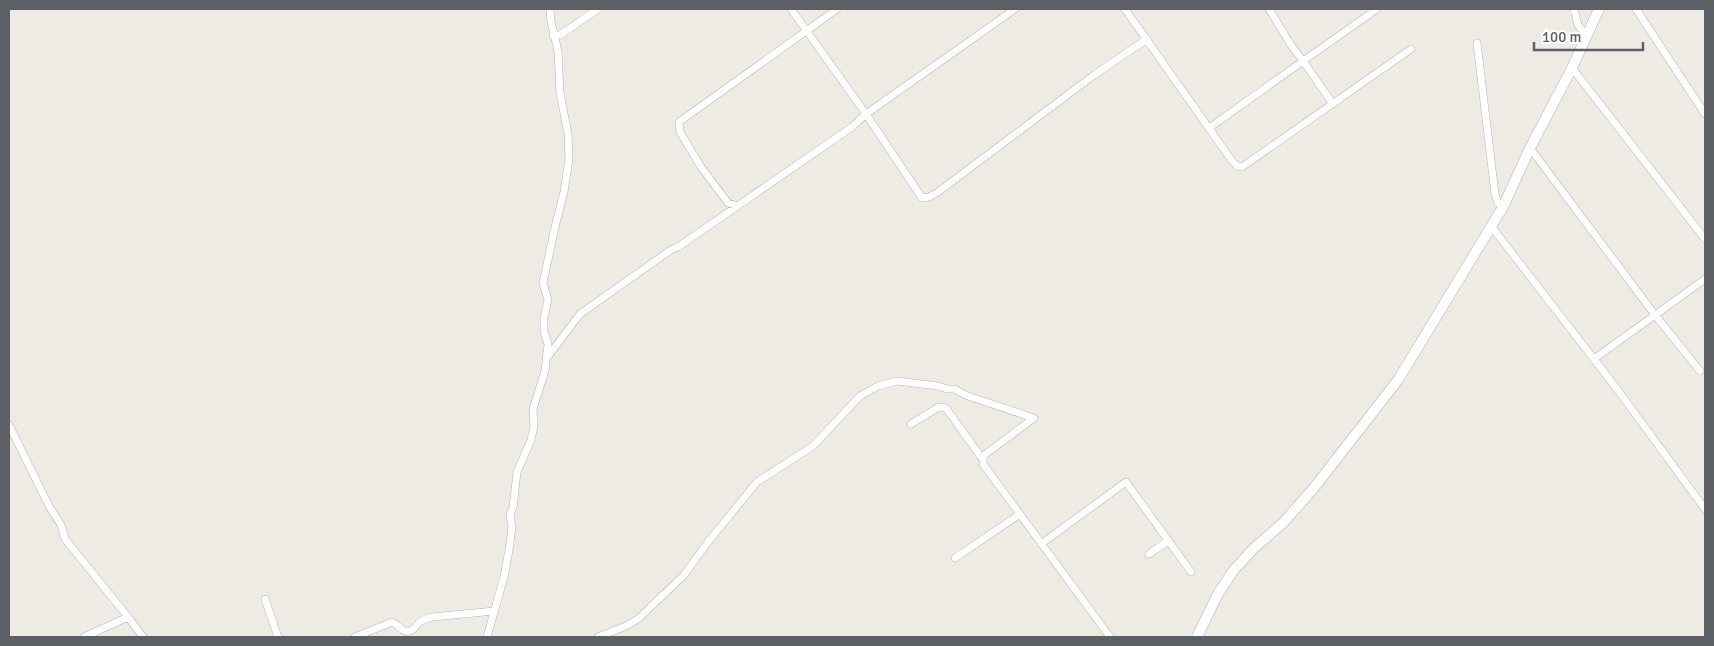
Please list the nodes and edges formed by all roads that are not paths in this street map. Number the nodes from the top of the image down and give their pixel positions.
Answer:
1 (550, 9) edge
2 (598, 9) edge
3 (791, 9) edge
4 (837, 9) edge
5 (1015, 9) edge
6 (1126, 9) edge
7 (1269, 9) edge
8 (1377, 9) edge
9 (1574, 9) edge
10 (1599, 9) edge
11 (1636, 9) edge
12 (806, 30) junction
13 (553, 35) junction
14 (1587, 36) junction
15 (1148, 39) junction
16 (1477, 43) dead end
17 (1411, 49) dead end
18 (1303, 61) junction
19 (1572, 68) junction
20 (1334, 104) junction
21 (866, 114) junction
22 (1705, 114) edge
23 (1209, 128) junction
24 (1530, 148) junction
25 (738, 206) junction
26 (1503, 207) junction
27 (1491, 226) junction
28 (1705, 239) edge
29 (1705, 279) edge
30 (1655, 315) junction
31 (547, 357) junction
32 (1594, 359) junction
33 (1700, 371) dead end
34 (911, 424) dead end
35 (9, 425) edge
36 (983, 460) junction
37 (1705, 509) edge
38 (1020, 514) junction
39 (1168, 540) junction
40 (1041, 544) junction
41 (1149, 554) dead end
42 (955, 558) dead end
43 (1191, 572) dead end
44 (265, 599) dead end
45 (495, 611) junction
46 (128, 618) junction
47 (275, 636) edge
48 (84, 637) edge
49 (143, 637) edge
50 (356, 637) edge
51 (487, 637) edge
52 (598, 637) edge
53 (1110, 637) edge
54 (1196, 637) edge

1 - 13 street
2 - 13 street
3 - 12 street
4 - 12 street
5 - 21 street
6 - 15 street
7 - 18 street
8 - 18 street
9 - 14 street
10 - 14 street
11 - 22 street
12 - 21 street
12 - 25 street
13 - 31 street
14 - 19 street
15 - 21 street
15 - 23 street
16 - 26 street
17 - 20 street
18 - 20 street
18 - 23 street
19 - 24 street
19 - 28 street
20 - 23 street
21 - 25 street
24 - 26 street
24 - 30 street
25 - 31 street
26 - 27 street
27 - 32 street
27 - 54 street
29 - 30 street
30 - 32 street
30 - 33 street
31 - 45 street
32 - 37 street
34 - 36 street
35 - 46 street
36 - 38 street
36 - 52 street
38 - 40 street
38 - 42 street
39 - 40 street
39 - 41 street
39 - 43 street
40 - 53 street
44 - 47 street
45 - 50 street
45 - 51 street
46 - 48 street
46 - 49 street

